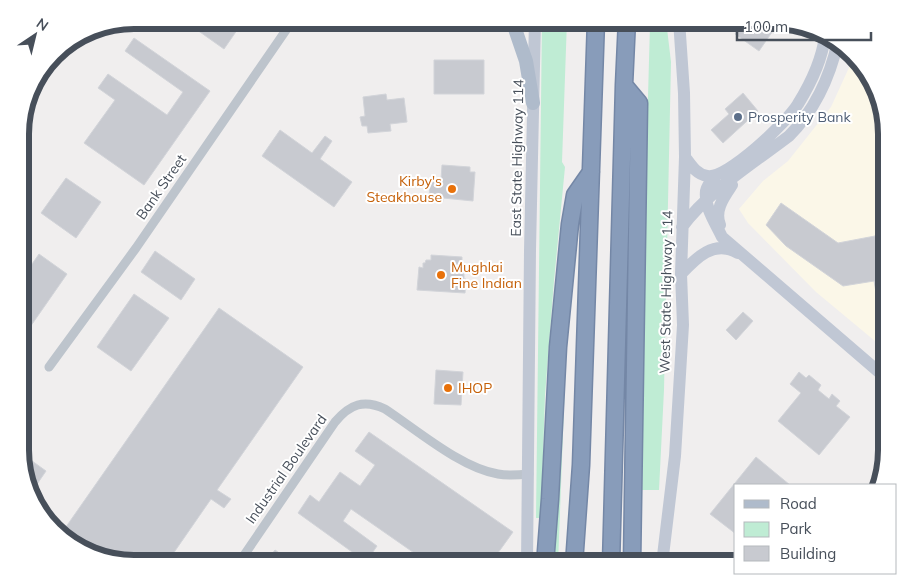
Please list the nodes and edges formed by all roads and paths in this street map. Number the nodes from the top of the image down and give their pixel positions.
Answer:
1 (288, 29) edge
2 (515, 29) edge
3 (536, 29) edge
4 (596, 29) edge
5 (627, 29) edge
6 (680, 29) edge
7 (824, 41) edge
8 (836, 50) edge
9 (624, 85) junction
10 (533, 104) junction
11 (802, 109) junction
12 (685, 157) junction
13 (591, 172) junction
14 (740, 173) junction
15 (715, 177) junction
16 (707, 200) junction
17 (682, 227) junction
18 (758, 268) junction
19 (681, 274) junction
20 (49, 368) dead end
21 (878, 371) edge
22 (529, 474) junction
23 (244, 555) edge
24 (527, 555) edge
25 (546, 555) edge
26 (575, 555) edge
27 (612, 555) edge
28 (632, 555) edge
29 (663, 555) edge

1 - 20 street, Bank Street
2 - 10 main road
3 - 10 main road, East State Highway 114
4 - 13 highway
5 - 9 highway
6 - 12 main road, West State Highway 114
7 - 11 main road
8 - 11 main road
9 - 27 highway
9 - 28 highway
10 - 22 main road, East State Highway 114
11 - 14 main road
11 - 15 main road
12 - 15 main road
12 - 17 main road, West State Highway 114
13 - 25 highway
13 - 26 highway
14 - 16 main road
14 - 18 main road
15 - 16 main road
16 - 17 main road
16 - 18 main road
17 - 19 main road, West State Highway 114
18 - 19 main road
18 - 21 main road
19 - 29 main road, West State Highway 114
22 - 23 street, Industrial Boulevard
22 - 24 main road

